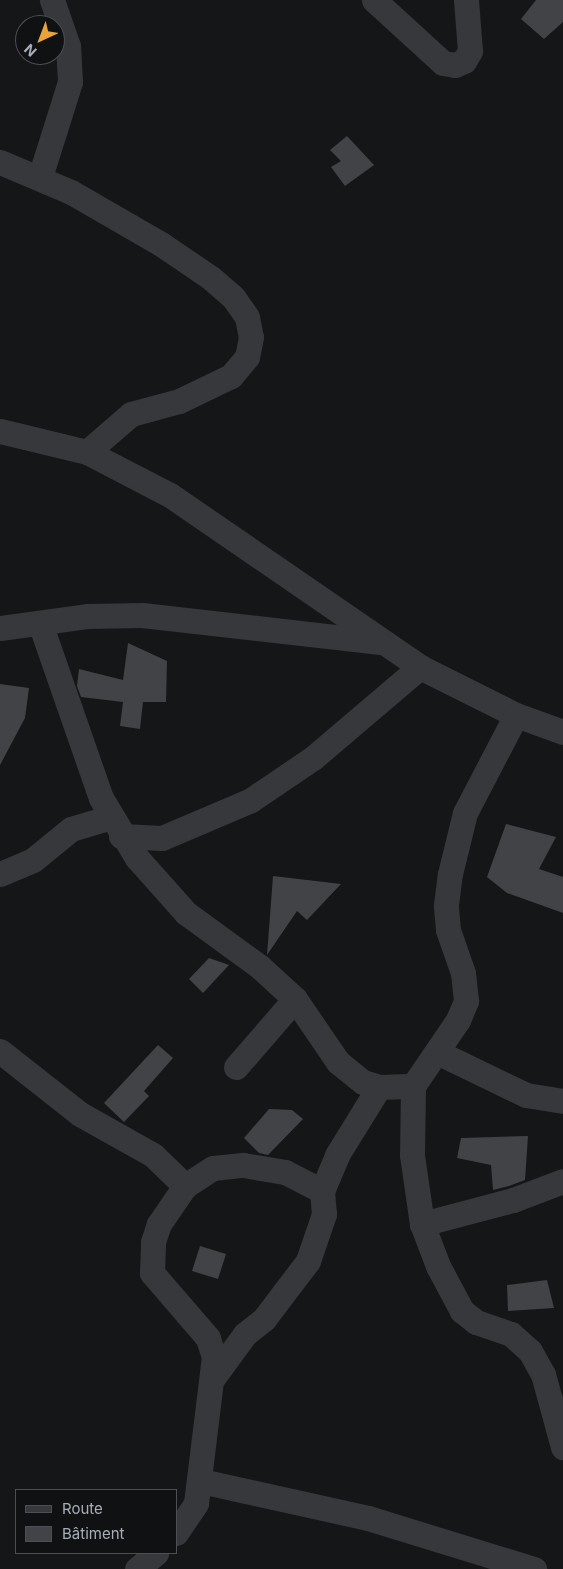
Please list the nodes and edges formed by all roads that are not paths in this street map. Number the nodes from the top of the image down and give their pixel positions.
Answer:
1 (52, 0) edge
2 (374, 0) edge
3 (466, 0) edge
4 (0, 162) edge
5 (40, 176) junction
6 (0, 431) edge
7 (88, 452) junction
8 (40, 623) junction
9 (0, 628) edge
10 (380, 642) junction
11 (420, 667) junction
12 (516, 715) junction
13 (563, 732) edge
14 (116, 826) junction
15 (0, 874) edge
16 (295, 999) junction
17 (0, 1051) edge
18 (437, 1052) junction
19 (236, 1068) dead end
20 (413, 1086) junction
21 (380, 1087) junction
22 (563, 1101) edge
23 (563, 1181) edge
24 (185, 1186) junction
25 (322, 1191) junction
26 (422, 1224) junction
27 (213, 1378) junction
28 (563, 1447) edge
29 (201, 1481) junction
30 (178, 1530) edge
31 (155, 1554) edge
32 (137, 1569) edge
33 (534, 1569) edge

1 - 5 street
2 - 3 street
4 - 5 street
5 - 7 street
6 - 7 street
7 - 10 street
8 - 9 street
8 - 10 street
8 - 14 street
10 - 11 street
11 - 12 street
11 - 14 street
12 - 13 street
12 - 18 street
14 - 15 street
14 - 16 street
16 - 19 street
16 - 21 street
17 - 24 street
18 - 20 street
18 - 22 street
20 - 21 street
20 - 26 street
21 - 25 street
23 - 26 street
24 - 25 street
24 - 27 street
25 - 27 street
26 - 28 street
27 - 29 street
29 - 30 street
29 - 33 street
31 - 32 street

